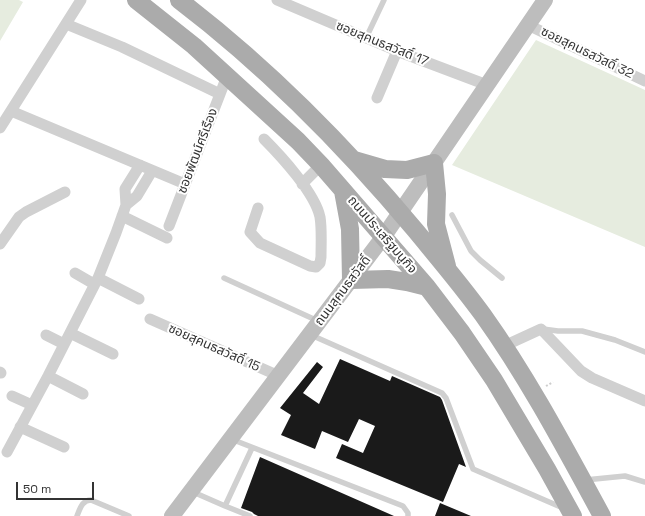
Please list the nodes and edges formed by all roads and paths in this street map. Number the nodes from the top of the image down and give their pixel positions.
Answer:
1 (81, 0) edge
2 (136, 0) edge
3 (179, 0) edge
4 (277, 0) edge
5 (384, 0) edge
6 (545, 0) edge
7 (66, 24) junction
8 (528, 24) junction
9 (366, 38) junction
10 (397, 51) junction
11 (227, 76) junction
12 (645, 81) edge
13 (487, 85) junction
14 (220, 94) junction
15 (376, 98) dead end
16 (11, 111) junction
17 (316, 120) junction
18 (0, 128) edge
19 (264, 139) dead end
20 (298, 141) junction
21 (354, 160) junction
22 (434, 163) junction
23 (140, 165) junction
24 (321, 165) junction
25 (152, 171) junction
26 (185, 184) junction
27 (302, 184) junction
28 (343, 190) junction
29 (65, 192) dead end
30 (126, 205) junction
31 (258, 208) dead end
32 (400, 213) junction
33 (452, 215) dead end
34 (122, 216) junction
35 (169, 226) dead end
36 (384, 236) junction
37 (167, 238) dead end
38 (0, 244) edge
39 (448, 269) junction
40 (75, 273) dead end
41 (224, 278) dead end
42 (502, 278) dead end
43 (351, 280) junction
44 (96, 281) junction
45 (427, 287) junction
46 (139, 299) dead end
47 (484, 316) junction
48 (150, 319) dead end
49 (320, 322) junction
50 (541, 328) junction
51 (70, 332) junction
52 (462, 333) junction
53 (310, 335) junction
54 (46, 336) dead end
55 (64, 344) junction
56 (504, 346) junction
57 (645, 352) edge
58 (113, 354) dead end
59 (48, 376) junction
60 (279, 376) junction
61 (84, 394) dead end
62 (12, 396) dead end
63 (645, 401) edge
64 (32, 405) junction
65 (20, 427) junction
66 (231, 439) junction
67 (64, 448) dead end
68 (252, 448) junction
69 (7, 452) dead end
70 (583, 481) junction
71 (645, 482) edge
72 (191, 492) junction
73 (226, 506) junction
74 (571, 514) edge
75 (76, 516) edge
76 (128, 516) edge
77 (172, 516) edge
78 (250, 516) edge
79 (408, 516) edge
80 (602, 516) edge

1 - 7 street
2 - 11 main road, ถนนประเสริฐมนูกิจ
3 - 17 main road
4 - 9 street, ซอยสุคนธสวัสดิ์ 17
5 - 9 lane
6 - 8 main road, ถนนสุคนธสวัสดิ์
7 - 14 street
7 - 16 street
8 - 12 street, ซอยสุคนธสวัสดิ์ 32
8 - 13 main road, ถนนสุคนธสวัสดิ์
9 - 10 street, ซอยสุคนธสวัสดิ์ 17
10 - 13 street, ซอยสุคนธสวัสดิ์ 17
10 - 15 street
11 - 14 street, ซอยพัฒน์ศรีเรือง
11 - 20 main road, ถนนประเสริฐมนูกิจ
13 - 22 main road, ถนนสุคนธสวัสดิ์
14 - 26 street, ซอยพัฒน์ศรีเรือง
16 - 18 street
16 - 23 street
17 - 20 main road
17 - 21 main road
19 - 27 street
20 - 24 main road, ถนนประเสริฐมนูกิจ
21 - 22 main road
21 - 32 main road
22 - 32 main road, ถนนสุคนธสวัสดิ์
22 - 39 main road
23 - 25 street
23 - 30 street
24 - 27 street
24 - 28 main road, ถนนประเสริฐมนูกิจ
25 - 26 street
25 - 30 street
26 - 35 street, ซอยพัฒน์ศรีเรือง
27 - 31 street
28 - 36 main road, ถนนประเสริฐมนูกิจ
28 - 43 main road
29 - 38 street
30 - 34 street
32 - 36 main road, ถนนสุคนธสวัสดิ์
32 - 39 main road
33 - 42 lane
34 - 37 street
34 - 44 street
36 - 43 main road, ถนนสุคนธสวัสดิ์
36 - 45 main road, ถนนประเสริฐมนูกิจ
39 - 47 main road
40 - 44 street
41 - 49 lane
43 - 45 main road
43 - 49 main road, ถนนสุคนธสวัสดิ์
44 - 46 street
44 - 51 street
45 - 52 main road, ถนนประเสริฐมนูกิจ
47 - 52 main road
47 - 56 main road
48 - 60 street, ซอยสุคนธสวัสดิ์ 15
49 - 53 main road, ถนนสุคนธสวัสดิ์
50 - 56 street
50 - 57 lane
50 - 63 street
51 - 55 street
51 - 58 street
52 - 74 main road, ถนนประเสริฐมนูกิจ
53 - 60 main road, ถนนสุคนธสวัสดิ์
53 - 74 lane
54 - 55 street
55 - 59 street
56 - 70 main road
59 - 61 street
59 - 64 street
60 - 66 main road, ถนนสุคนธสวัสดิ์
62 - 64 street
64 - 65 street
65 - 67 street
65 - 69 street
66 - 68 lane
66 - 72 main road, ถนนสุคนธสวัสดิ์
68 - 73 lane
68 - 79 lane
70 - 71 lane
70 - 80 main road
72 - 73 lane
72 - 77 main road, ถนนสุคนธสวัสดิ์
73 - 78 lane
75 - 76 lane

